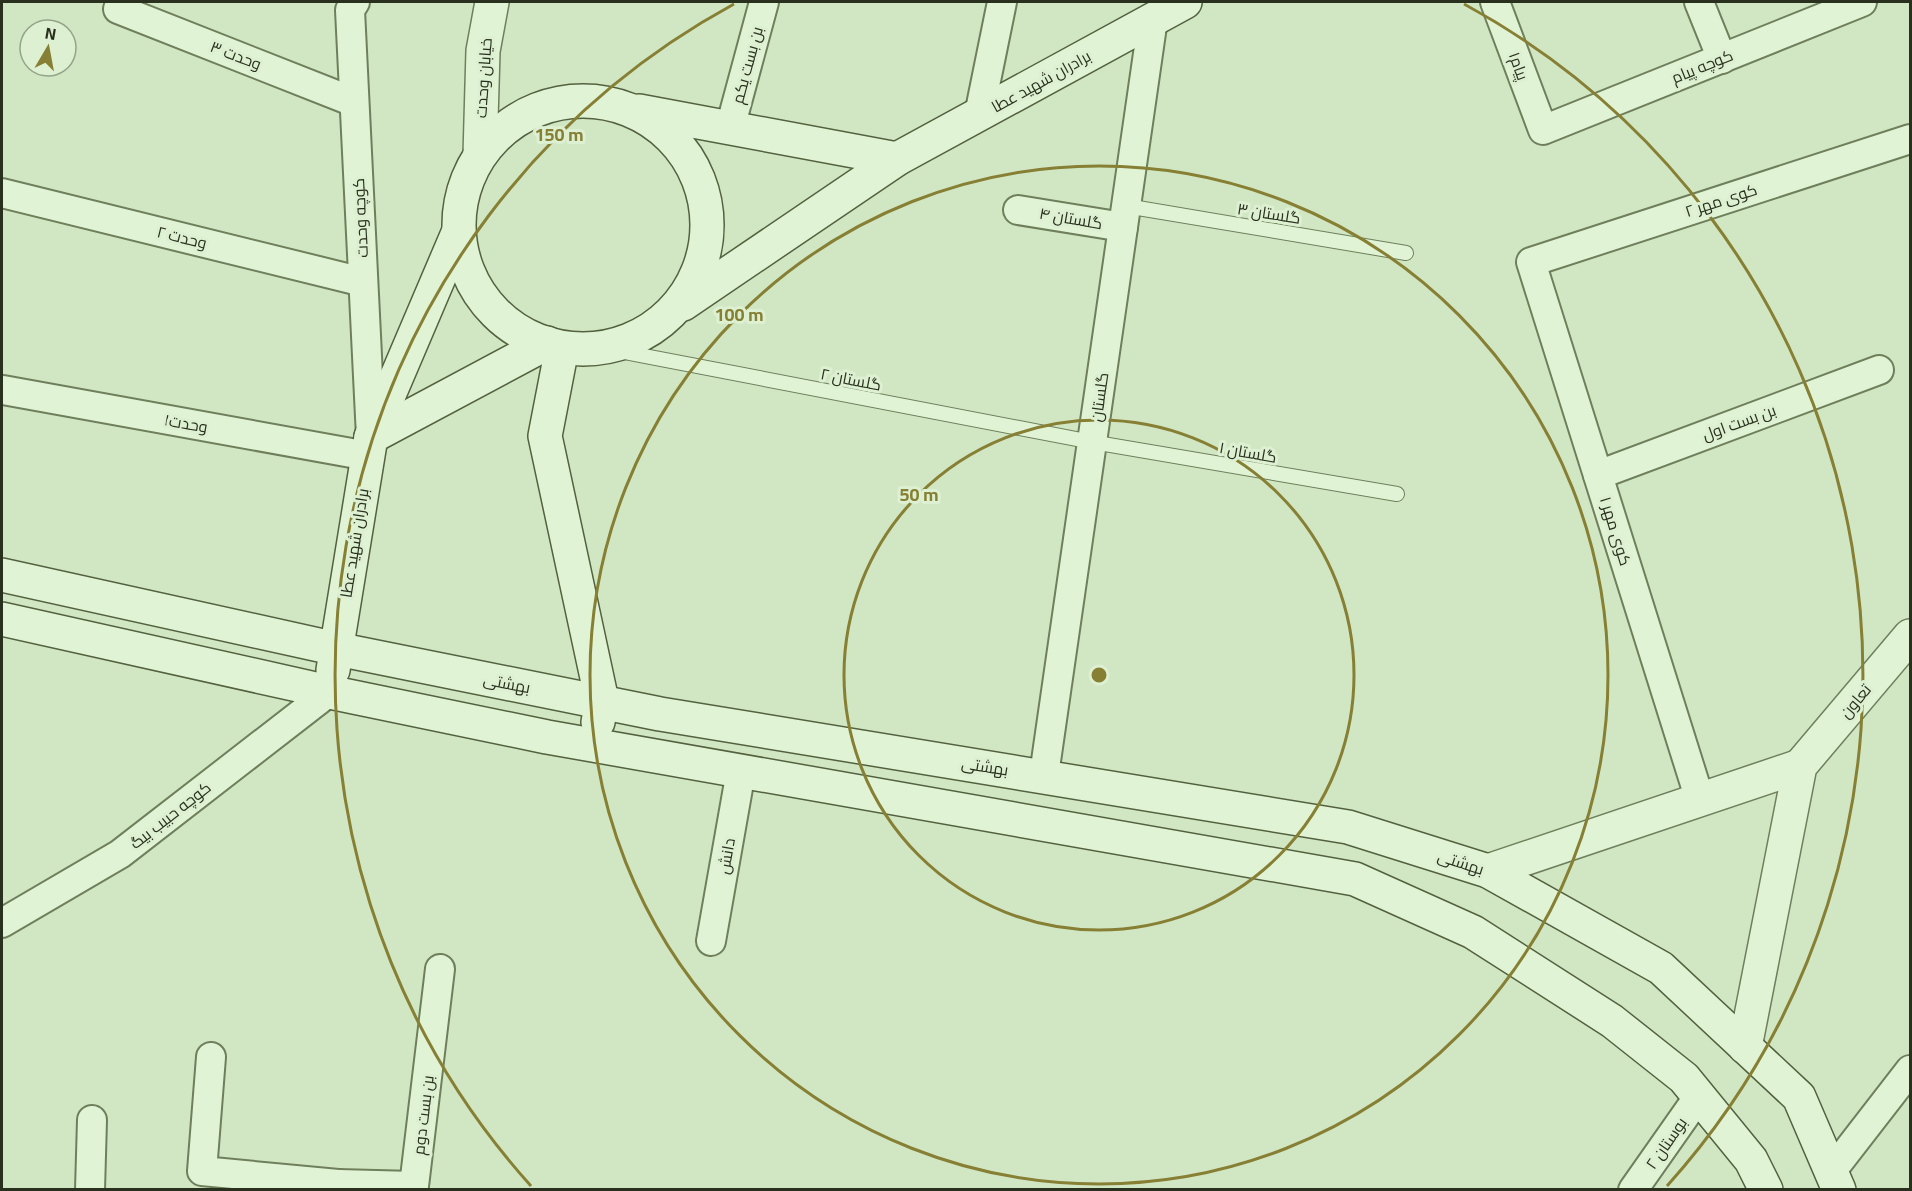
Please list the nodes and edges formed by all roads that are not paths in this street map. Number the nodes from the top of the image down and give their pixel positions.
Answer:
1 (355, 2) edge
2 (492, 2) edge
3 (764, 2) edge
4 (1002, 2) edge
5 (1185, 2) edge
6 (1495, 2) edge
7 (1699, 2) edge
8 (1862, 2) edge
9 (118, 9) dead end
10 (1154, 19) junction
11 (1722, 59) junction
12 (354, 102) junction
13 (624, 108) junction
14 (979, 115) junction
15 (730, 128) junction
16 (1543, 130) joint
17 (1911, 139) edge
18 (480, 155) junction
19 (897, 159) junction
20 (2, 193) edge
21 (1018, 210) dead end
22 (1125, 217) junction
23 (458, 234) junction
24 (1406, 253) dead end
25 (1531, 261) joint
26 (363, 282) junction
27 (675, 310) junction
28 (555, 345) junction
29 (603, 348) junction
30 (1879, 370) dead end
31 (3, 390) dead end
32 (1092, 442) junction
33 (369, 446) junction
34 (1598, 475) junction
35 (1397, 494) dead end
36 (2, 575) edge
37 (2, 619) edge
38 (1911, 636) edge
39 (337, 649) junction
40 (329, 692) junction
41 (602, 701) junction
42 (594, 745) junction
43 (1800, 766) junction
44 (741, 771) junction
45 (1044, 775) junction
46 (1700, 800) junction
47 (1488, 871) junction
48 (6, 915) edge
49 (711, 941) dead end
50 (440, 969) dead end
51 (1745, 1047) junction
52 (211, 1057) dead end
53 (1911, 1070) edge
54 (1699, 1096) junction
55 (92, 1120) dead end
56 (1835, 1180) edge
57 (338, 1187) edge
58 (90, 1190) edge
59 (1633, 1190) edge
60 (1766, 1190) edge

1 - 12 street, کوچه وحدت
2 - 18 main road, خیابان وحدت
3 - 15 street, بن بست یکم
4 - 14 street
5 - 10 main road, برادران شهید عطا
6 - 16 street, پیام۱
7 - 11 street
8 - 11 street, کوچه پیام
9 - 12 street, وحدت ۳
10 - 14 main road, برادران شهید عطا
10 - 22 street, گلستان
11 - 16 street, کوچه پیام
12 - 26 street, کوچه وحدت
13 - 15 main road
13 - 18 main road
13 - 27 main road
14 - 19 main road, برادران شهید عطا
15 - 19 main road
17 - 25 street, کوی مهر ۲
18 - 23 main road
19 - 27 main road, برادران شهید عطا
20 - 26 street, وحدت ۲
21 - 22 street, گلستان ۴
22 - 24 lane, گلستان ۳
22 - 32 street, گلستان
23 - 28 main road
23 - 33 main road, برادران شهید عطا
25 - 34 street, کوی مهر ۱
26 - 33 street, کوچه وحدت
27 - 29 main road, برادران شهید عطا
28 - 29 main road, برادران شهید عطا
28 - 33 main road
28 - 41 main road
29 - 32 lane, گلستان ۲
30 - 34 street, بن بست اول
31 - 33 street, وحدت۱
32 - 35 lane, گلستان ۱
32 - 45 street, گلستان
33 - 39 main road, برادران شهید عطا
34 - 46 street, کوی مهر ۱
36 - 39 main road, بهشتی
37 - 40 main road
38 - 43 main road, تعاون
39 - 40 main road, برادران شهید عطا
39 - 41 main road, بهشتی
40 - 42 main road
40 - 48 street, کوچه حبیب بیگ
41 - 42 main road
41 - 45 main road, بهشتی
42 - 44 main road
43 - 46 main road
43 - 51 main road
44 - 49 street, دانش
44 - 54 main road
45 - 47 main road, بهشتی
46 - 47 main road
47 - 51 main road, بهشتی
50 - 57 street, بن بست دوم
51 - 56 main road, بهشتی
52 - 57 street, بن بست دوم
53 - 56 street
54 - 59 street, بوستان ۲
54 - 60 main road
55 - 58 street

